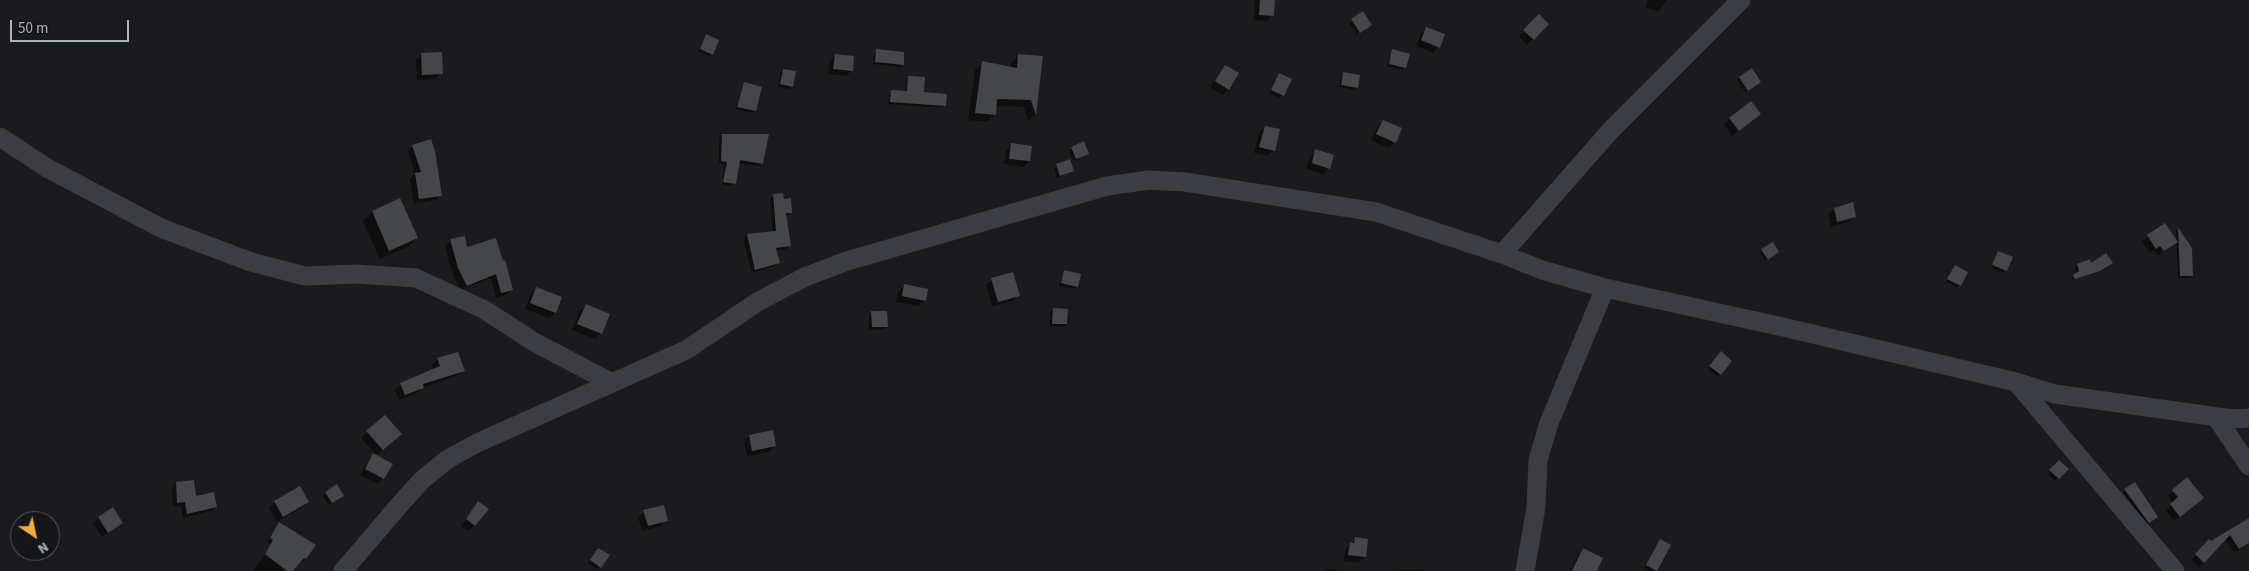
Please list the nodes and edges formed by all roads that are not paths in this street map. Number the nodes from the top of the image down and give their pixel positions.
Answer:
1 (1741, 0) edge
2 (0, 137) edge
3 (1502, 254) junction
4 (1605, 288) junction
5 (2016, 382) junction
6 (612, 383) junction
7 (2216, 417) junction
8 (2249, 418) edge
9 (2249, 466) edge
10 (343, 571) edge
11 (1525, 571) edge
12 (2175, 571) edge

1 - 3 street
2 - 6 street
3 - 4 street
3 - 6 street
4 - 5 street
4 - 11 street
5 - 7 street
5 - 12 street
6 - 10 street
7 - 8 street
7 - 9 street

